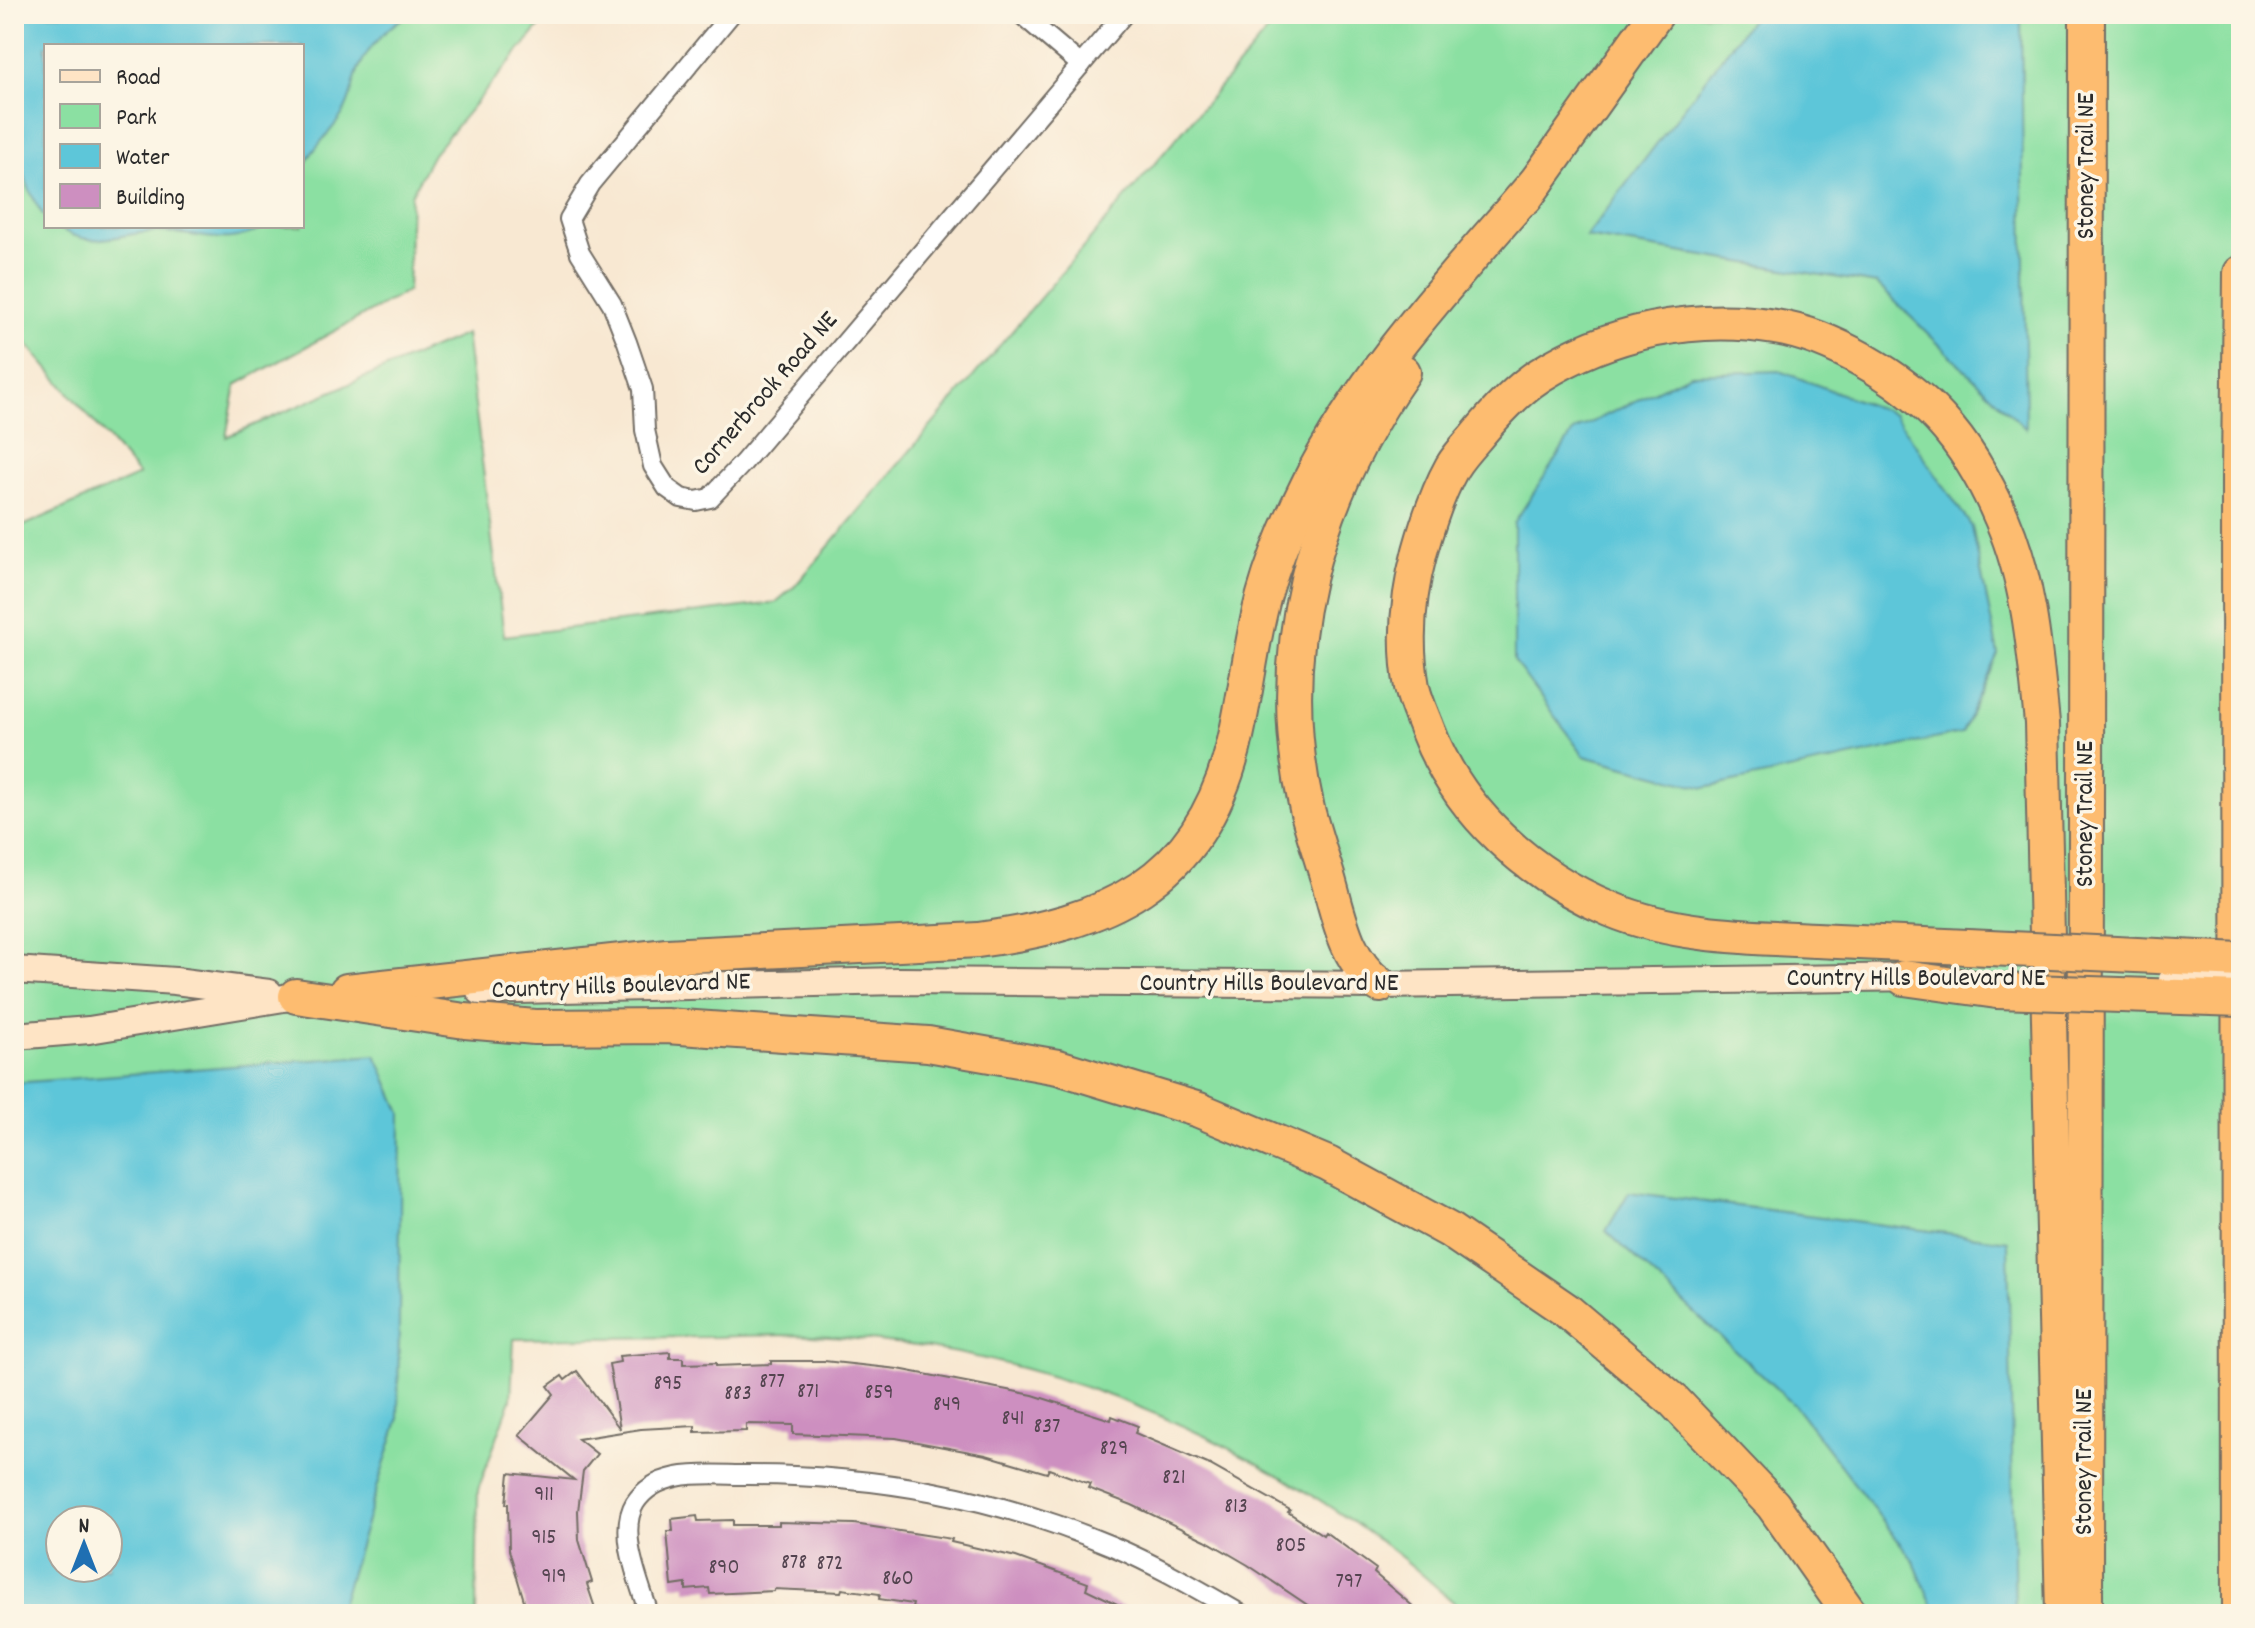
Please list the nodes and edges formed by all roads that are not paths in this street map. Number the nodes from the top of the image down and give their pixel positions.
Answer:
1 (731, 14) edge
2 (1021, 14) edge
3 (1124, 14) edge
4 (1656, 14) edge
5 (2087, 14) edge
6 (1081, 65) junction
7 (1538, 180) junction
8 (2241, 273) edge
9 (2240, 484) edge
10 (2241, 960) edge
11 (14, 970) edge
12 (1994, 972) junction
13 (1904, 978) joint
14 (2241, 982) edge
15 (1380, 985) junction
16 (296, 996) junction
17 (2241, 999) edge
18 (14, 1036) edge
19 (649, 1614) edge
20 (1241, 1614) edge
21 (1850, 1614) edge
22 (2063, 1614) edge
23 (2085, 1614) edge
24 (2240, 1614) edge

1 - 6 street, Cornerbrook Road NE
2 - 6 street
3 - 6 street, Cornerbrook Road NE
4 - 7 highway
5 - 23 highway, Stoney Trail NE
7 - 15 highway
7 - 16 highway
8 - 9 highway
9 - 24 highway
10 - 12 highway, bridge
11 - 16 main road, Country Hills Boulevard NE
12 - 13 highway
12 - 14 main road, Country Hills Boulevard NE, bridge
12 - 17 highway, bridge
12 - 22 highway
13 - 15 main road, Country Hills Boulevard NE
15 - 16 main road, Country Hills Boulevard NE
16 - 18 main road, Country Hills Boulevard NE
16 - 21 highway
19 - 20 street

